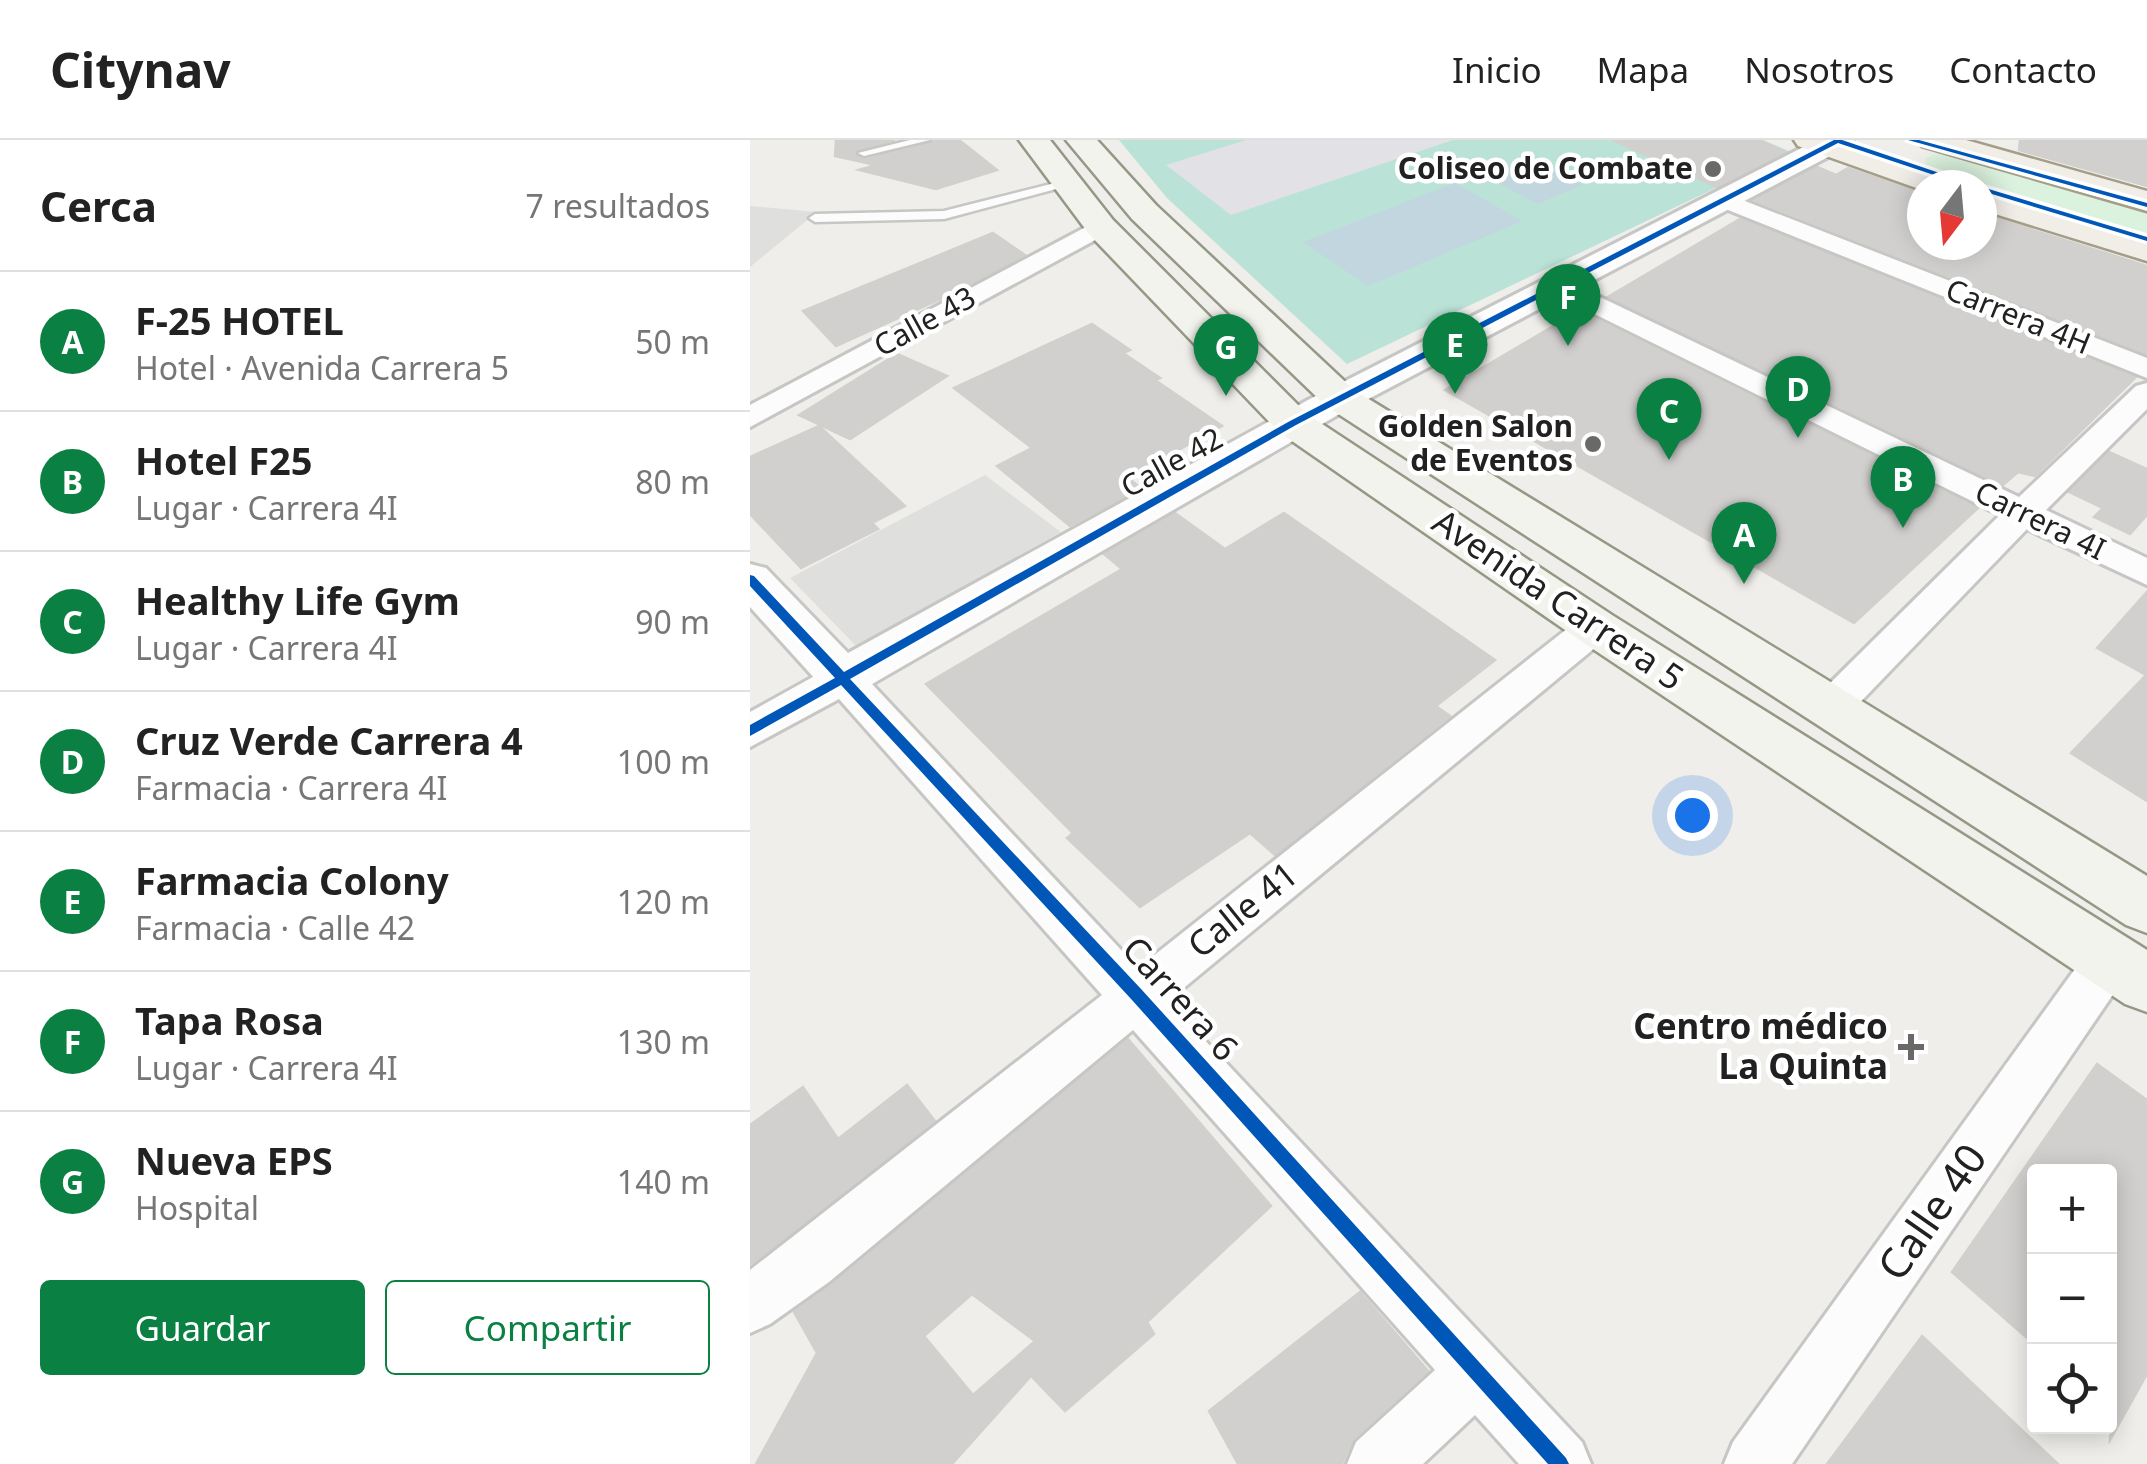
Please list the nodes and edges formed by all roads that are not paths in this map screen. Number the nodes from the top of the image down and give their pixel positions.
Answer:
1 (925, 140) edge
2 (1034, 140) edge
3 (1081, 140) edge
4 (1933, 140) edge
5 (1824, 142) edge
6 (864, 153) dead end
7 (1907, 173) edge
8 (1067, 183) junction
9 (1722, 199) junction
10 (2147, 201) edge
11 (1997, 204) edge
12 (815, 218) dead end
13 (1101, 227) junction
14 (2147, 251) edge
15 (1556, 284) junction
16 (2147, 369) edge
17 (2147, 392) edge
18 (1340, 398) junction
19 (750, 418) edge
20 (1293, 423) junction
21 (2024, 513) junction
22 (2147, 573) edge
23 (750, 580) edge
24 (1596, 628) junction
25 (843, 678) junction
26 (1830, 708) junction
27 (750, 731) edge
28 (2147, 907) edge
29 (2128, 972) edge
30 (1136, 995) junction
31 (750, 1304) edge
32 (1476, 1373) junction
33 (1378, 1464) edge
34 (1560, 1464) edge
35 (1754, 1464) edge

1 - 6 lane
2 - 8 main road, Avenida Carrera 5
3 - 18 main road, Avenida Carrera 5
4 - 10 main road
5 - 7 main road
5 - 9 street, Calle 42
8 - 12 lane
8 - 13 main road, Avenida Carrera 5
9 - 15 street, Calle 42
9 - 16 street, Carrera 4H
11 - 14 main road
13 - 19 street, Calle 43
13 - 20 main road, Avenida Carrera 5
15 - 18 street, Calle 42
15 - 21 street, Carrera 4I
17 - 21 street
18 - 20 street, Calle 42
18 - 26 main road, Avenida Carrera 5
20 - 24 main road, Avenida Carrera 5
20 - 25 street, Calle 42
21 - 22 street, Carrera 4I
21 - 26 street
23 - 25 street, Carrera 6
24 - 29 main road, Avenida Carrera 5
24 - 30 street, Calle 41
25 - 27 street, Calle 42
25 - 30 street, Carrera 6
26 - 28 main road, Avenida Carrera 5
29 - 35 street, Calle 40
30 - 31 street, Calle 41
30 - 32 street, Carrera 6
32 - 33 street
32 - 34 street, Carrera 6

